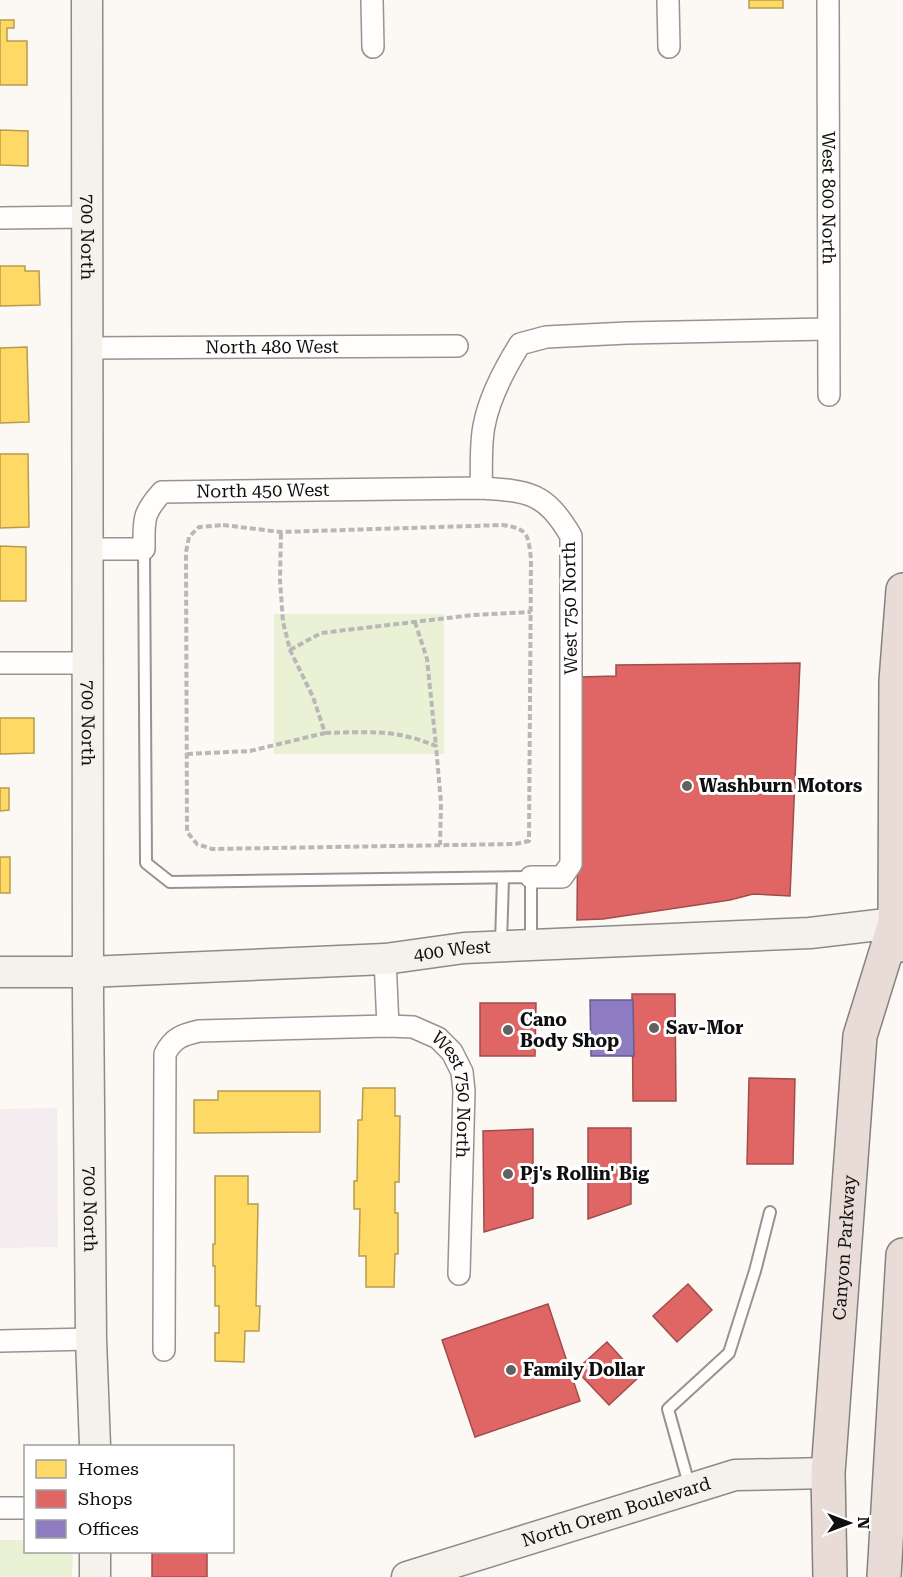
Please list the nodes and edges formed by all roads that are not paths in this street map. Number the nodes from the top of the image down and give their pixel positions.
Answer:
1 (87, 0) edge
2 (372, 0) edge
3 (668, 0) edge
4 (828, 0) edge
5 (373, 47) dead end
6 (669, 47) dead end
7 (87, 217) junction
8 (0, 218) edge
9 (828, 329) junction
10 (457, 346) dead end
11 (88, 348) junction
12 (829, 395) dead end
13 (481, 488) junction
14 (89, 549) junction
15 (144, 549) junction
16 (903, 590) edge
17 (0, 663) edge
18 (87, 663) junction
19 (531, 877) junction
20 (503, 878) junction
21 (899, 923) edge
22 (531, 944) junction
23 (501, 946) junction
24 (385, 959) junction
25 (903, 962) edge
26 (0, 972) edge
27 (88, 972) junction
28 (388, 1026) junction
29 (770, 1212) dead end
30 (903, 1255) edge
31 (459, 1274) dead end
32 (91, 1339) junction
33 (0, 1341) edge
34 (164, 1350) dead end
35 (95, 1445) edge
36 (828, 1473) junction
37 (896, 1487) edge
38 (690, 1489) junction
39 (0, 1508) edge
40 (24, 1508) edge
41 (95, 1553) edge
42 (95, 1577) edge
43 (407, 1577) edge
44 (830, 1577) edge
45 (884, 1577) edge

1 - 7 street, 700 North
2 - 5 street
3 - 6 street
4 - 9 street, West 800 North
7 - 8 street
7 - 11 street, 700 North
9 - 12 street, West 800 North
9 - 13 street
10 - 11 street, North 480 West
11 - 14 street, 700 North
13 - 15 street, North 450 West
13 - 19 street, West 750 North
14 - 15 street
14 - 18 street, 700 North
15 - 20 lane
16 - 21 highway, Canyon Parkway
17 - 18 street
18 - 27 street, 700 North
19 - 20 lane
19 - 22 lane
20 - 23 lane
21 - 22 street, 400 West
21 - 25 highway, Canyon Parkway
21 - 36 highway, Canyon Parkway
22 - 23 street, 400 West
23 - 24 street, 400 West
24 - 27 street, 400 West
24 - 28 street
26 - 27 street, 400 West
27 - 32 street, 700 North
28 - 31 street, West 750 North
28 - 34 street, West 750 North
29 - 38 lane
30 - 37 highway
32 - 33 street
32 - 35 street, 700 North
36 - 38 street, North Orem Boulevard
36 - 44 highway, Canyon Parkway
37 - 45 highway
38 - 43 street, North Orem Boulevard
39 - 40 street
41 - 42 street

